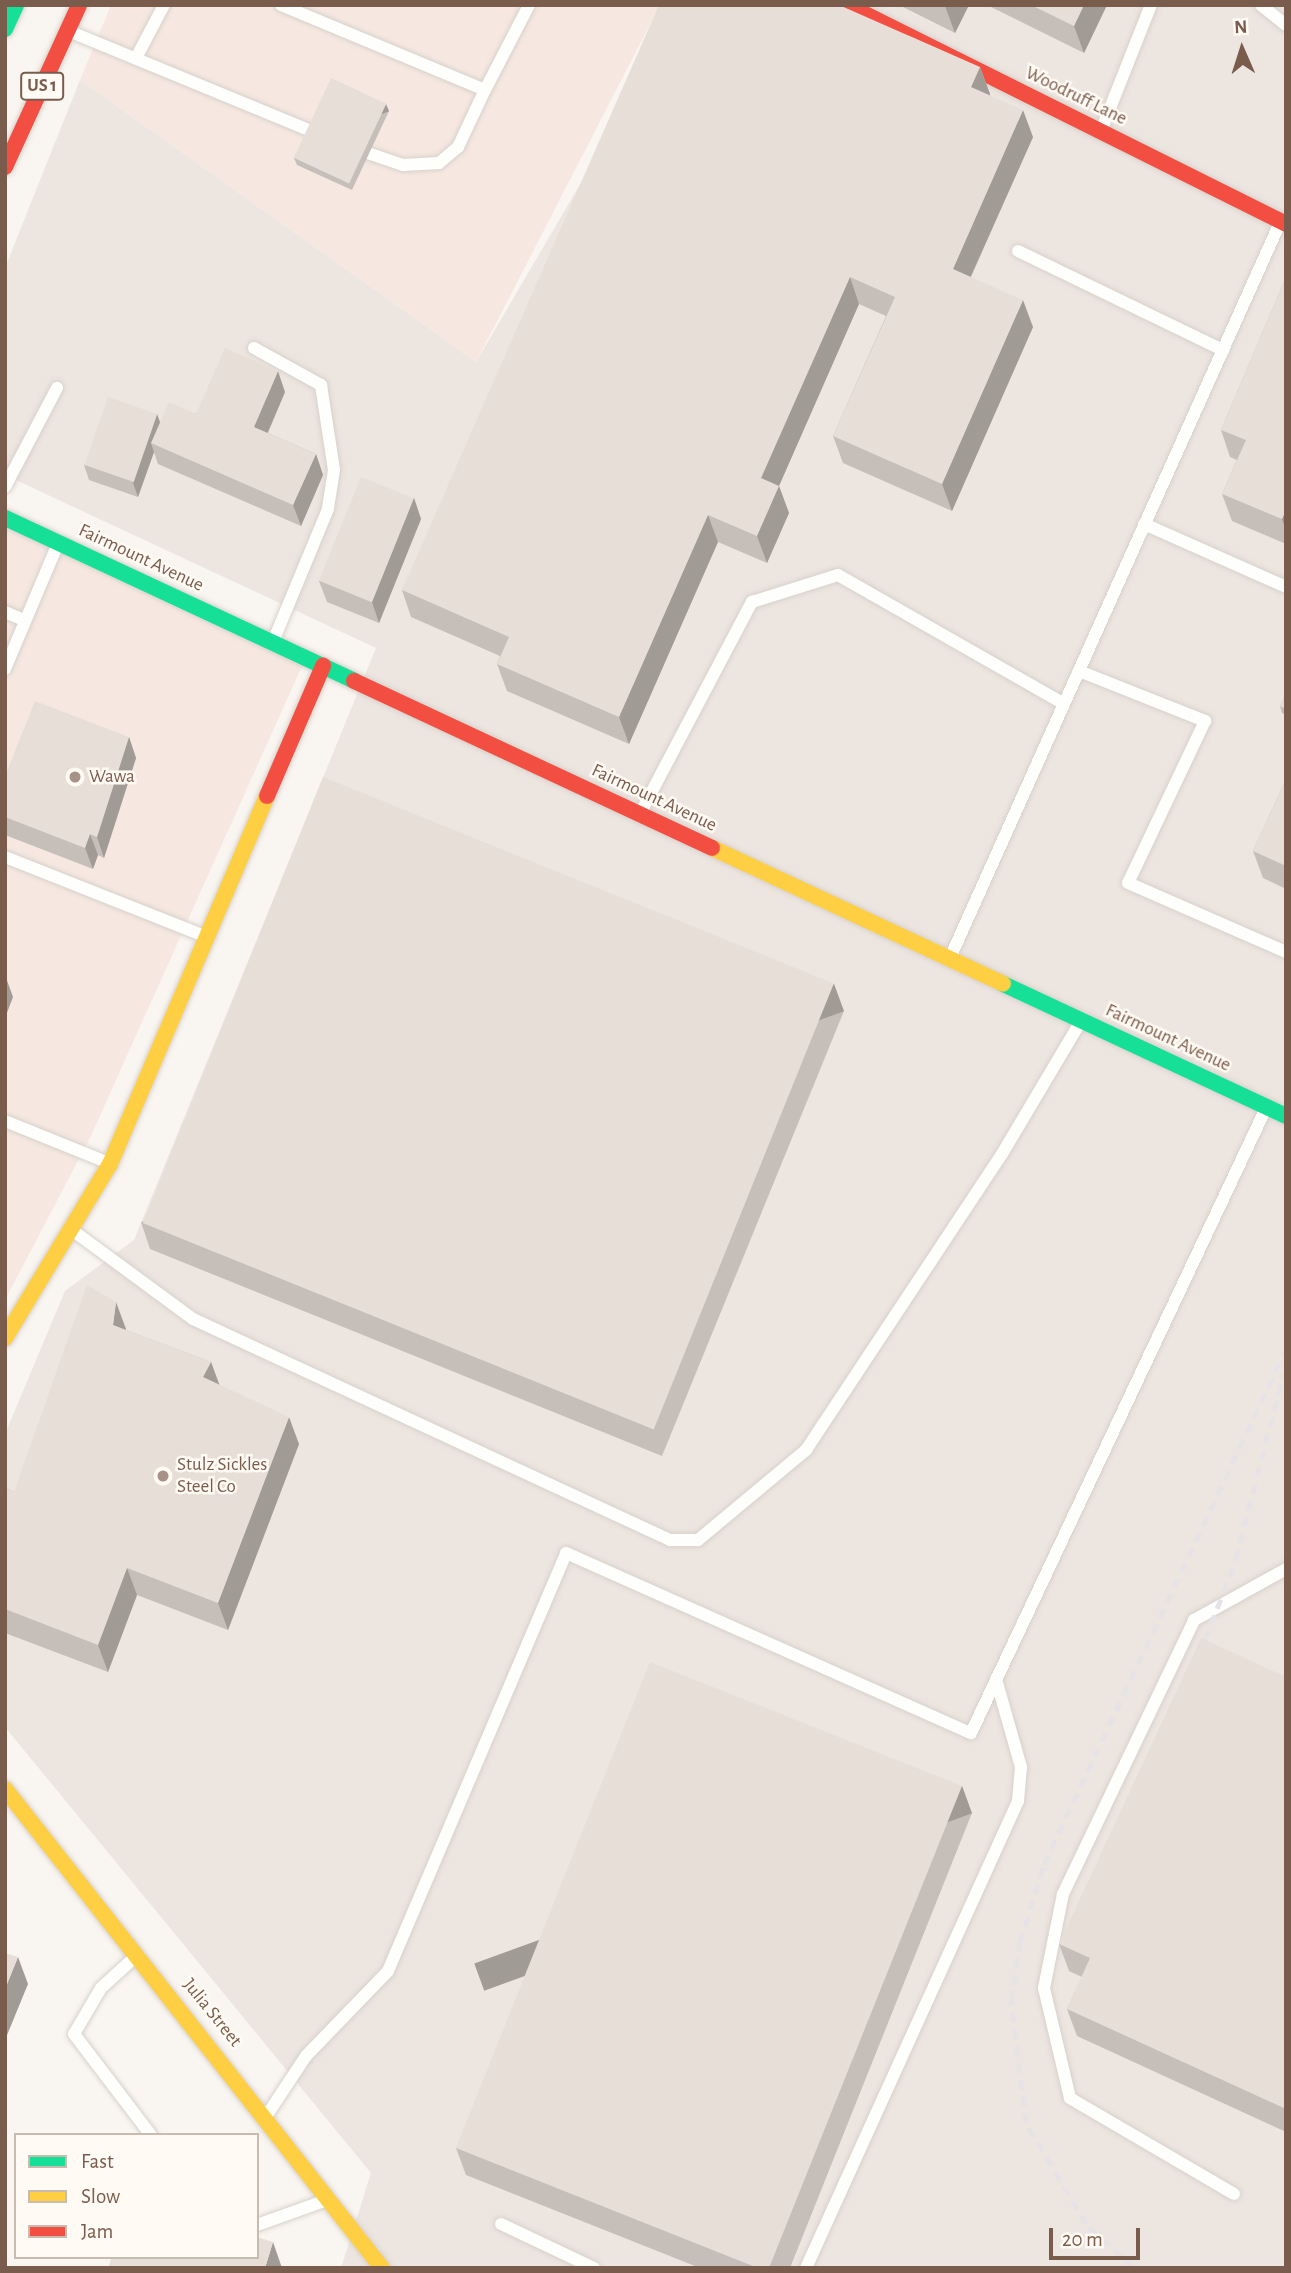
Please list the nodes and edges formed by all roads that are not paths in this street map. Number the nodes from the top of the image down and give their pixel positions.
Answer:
1 (16, 5) edge
2 (79, 5) edge
3 (164, 5) edge
4 (530, 5) edge
5 (847, 5) edge
6 (1151, 5) edge
7 (1261, 5) edge
8 (284, 6) edge
9 (1286, 26) edge
10 (5, 29) edge
11 (68, 30) junction
12 (136, 58) junction
13 (485, 90) junction
14 (1101, 131) junction
15 (5, 167) edge
16 (1284, 220) edge
17 (1018, 251) dead end
18 (254, 348) dead end
19 (1223, 350) junction
20 (57, 388) dead end
21 (5, 487) edge
22 (5, 518) edge
23 (1144, 524) junction
24 (58, 543) junction
25 (1286, 587) edge
26 (5, 612) edge
27 (24, 620) junction
28 (273, 643) junction
29 (323, 666) junction
30 (5, 669) edge
31 (1079, 671) junction
32 (1064, 704) junction
33 (640, 814) junction
34 (5, 857) edge
35 (209, 938) junction
36 (1286, 951) edge
37 (950, 959) junction
38 (1082, 1020) junction
39 (1266, 1107) junction
40 (1286, 1116) edge
41 (5, 1121) edge
42 (110, 1164) junction
43 (72, 1230) junction
44 (5, 1338) edge
45 (1286, 1569) edge
46 (996, 1679) junction
47 (5, 1789) edge
48 (138, 1954) junction
49 (267, 2115) junction
50 (149, 2133) edge
51 (1234, 2194) dead end
52 (331, 2199) junction
53 (259, 2224) edge
54 (501, 2224) dead end
55 (382, 2268) edge
56 (594, 2268) edge
57 (806, 2268) edge

1 - 10 main road
2 - 11 main road, US 1
3 - 12 lane
4 - 13 lane
5 - 14 main road, Woodruff Lane
6 - 14 lane
7 - 9 lane
8 - 13 lane
11 - 12 lane
11 - 15 main road, US 1
12 - 13 lane
14 - 16 main road, Woodruff Lane
16 - 19 lane
17 - 19 lane
18 - 28 lane
19 - 23 lane
20 - 21 lane
22 - 24 main road, Fairmount Avenue
23 - 25 lane
23 - 31 lane
24 - 27 lane
24 - 28 main road, Fairmount Avenue
26 - 27 lane
27 - 30 lane
28 - 29 main road, Fairmount Avenue
29 - 33 main road, Fairmount Avenue
29 - 35 main road
31 - 32 lane
31 - 36 lane
32 - 33 lane
32 - 37 lane
33 - 37 main road, Fairmount Avenue
34 - 35 lane
35 - 42 main road
37 - 38 main road, Fairmount Avenue
38 - 39 main road, Fairmount Avenue
38 - 43 lane
39 - 40 main road, Fairmount Avenue
39 - 46 lane
41 - 42 lane
42 - 43 main road
43 - 44 main road
45 - 51 lane
46 - 49 lane
46 - 57 lane
47 - 48 main road, Julia Street
48 - 49 main road, Julia Street
48 - 50 lane
49 - 52 main road, Julia Street
52 - 53 lane
52 - 55 main road, Julia Street
54 - 56 lane

